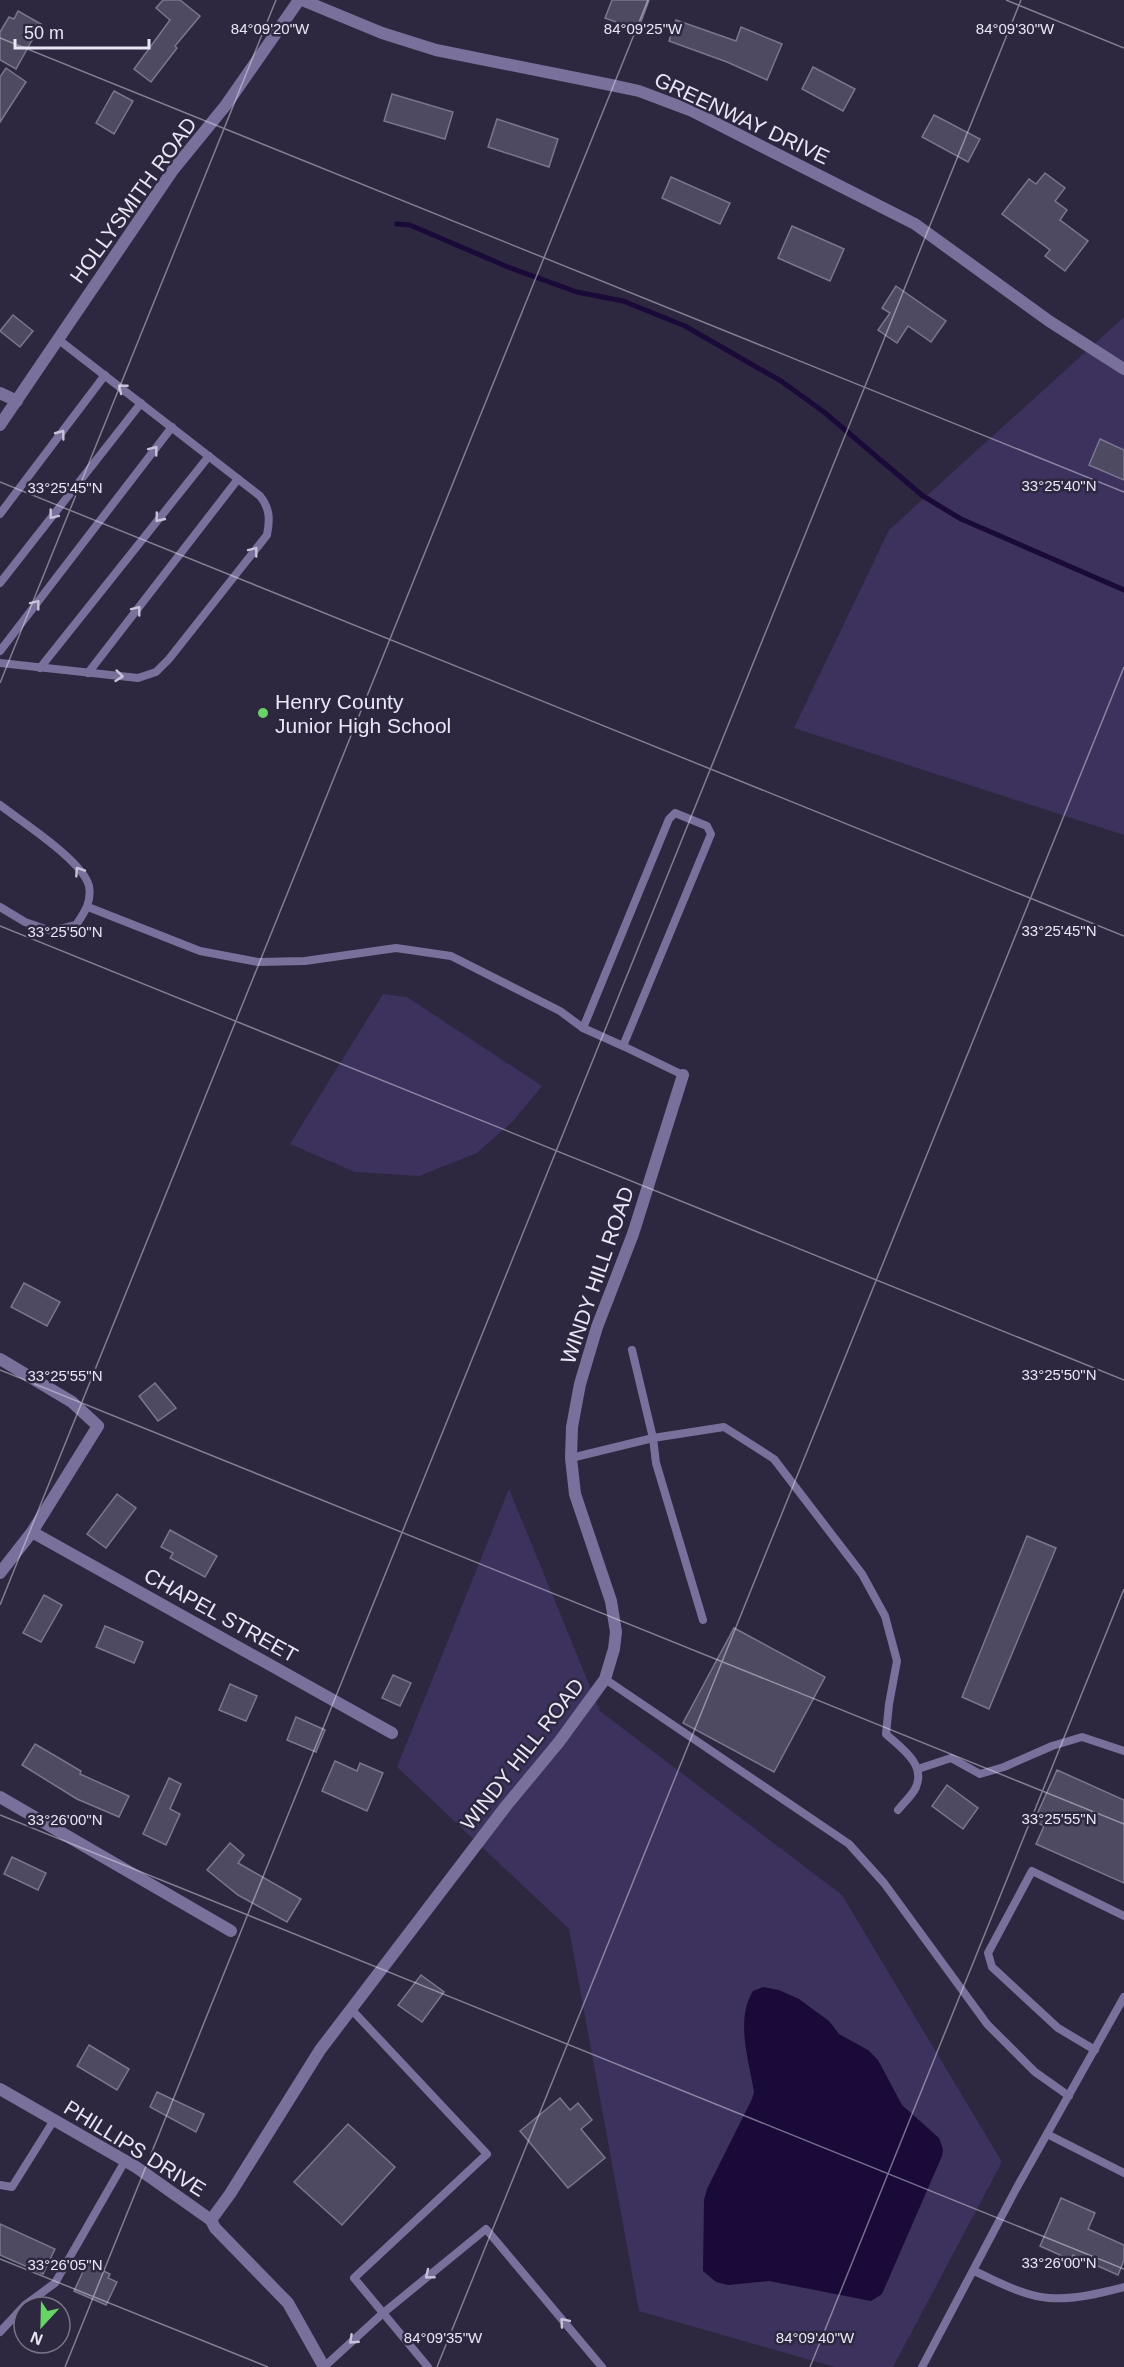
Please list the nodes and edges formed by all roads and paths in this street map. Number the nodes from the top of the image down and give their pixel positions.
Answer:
1 (301, 0) edge
2 (59, 340) junction
3 (1124, 369) edge
4 (105, 375) junction
5 (0, 393) edge
6 (17, 401) junction
7 (141, 403) junction
8 (0, 425) edge
9 (172, 427) junction
10 (209, 456) junction
11 (238, 479) junction
12 (0, 514) edge
13 (0, 583) edge
14 (0, 651) edge
15 (0, 663) edge
16 (40, 668) junction
17 (88, 673) junction
18 (0, 805) edge
19 (0, 907) edge
20 (88, 907) junction
21 (583, 1028) junction
22 (623, 1046) junction
23 (683, 1075) joint
24 (632, 1350) dead end
25 (0, 1359) edge
26 (653, 1438) junction
27 (571, 1458) junction
28 (32, 1532) junction
29 (0, 1573) edge
30 (703, 1620) dead end
31 (604, 1679) junction
32 (392, 1733) dead end
33 (1124, 1751) edge
34 (918, 1769) junction
35 (0, 1797) edge
36 (898, 1810) dead end
37 (1124, 1916) edge
38 (231, 1931) dead end
39 (1124, 1997) edge
40 (351, 2009) junction
41 (1120, 2013) edge
42 (1095, 2050) junction
43 (2, 2094) edge
44 (1069, 2096) junction
45 (54, 2120) junction
46 (1047, 2134) junction
47 (124, 2161) junction
48 (1124, 2173) edge
49 (0, 2185) edge
50 (211, 2220) junction
51 (974, 2271) junction
52 (1124, 2287) edge
53 (382, 2314) junction
54 (0, 2332) edge
55 (324, 2367) edge
56 (428, 2367) edge
57 (602, 2367) edge
58 (922, 2367) edge

1 - 2 street, HOLLYSMITH ROAD
1 - 3 street, GREENWAY DRIVE
2 - 4 lane
2 - 6 street, HOLLYSMITH ROAD
7 -> 4 lane
12 -> 4 lane
5 - 6 street
6 - 8 street, HOLLYSMITH ROAD
7 - 9 lane
7 -> 13 lane
9 - 10 lane
14 -> 9 lane
10 - 11 lane
10 -> 16 lane
17 -> 11 lane
17 -> 11 lane
15 - 16 lane
16 - 17 lane
20 -> 18 lane
19 - 20 lane
20 - 21 lane
21 - 22 lane
21 - 22 lane
22 - 23 lane
23 - 27 street, WINDY HILL ROAD
24 - 26 lane
25 - 28 street
26 - 27 lane
26 - 30 lane
26 - 34 lane
27 - 31 street, WINDY HILL ROAD
28 - 29 street
28 - 32 street, CHAPEL STREET
31 - 40 street, WINDY HILL ROAD
31 - 44 lane
33 - 34 lane
34 - 36 lane
35 - 38 street
37 - 42 lane
39 - 41 lane
40 - 50 street, WINDY HILL ROAD
40 - 53 lane
41 - 42 lane
42 - 44 lane
43 - 45 street, PHILLIPS DRIVE
44 - 46 lane
45 - 47 street, PHILLIPS DRIVE
45 - 49 lane
46 - 48 lane
46 - 51 lane
47 - 50 street, PHILLIPS DRIVE
47 - 54 lane
50 - 55 street, PHILLIPS DRIVE
51 - 52 lane
51 - 58 lane
53 -> 55 lane
53 - 56 lane
57 -> 53 lane

